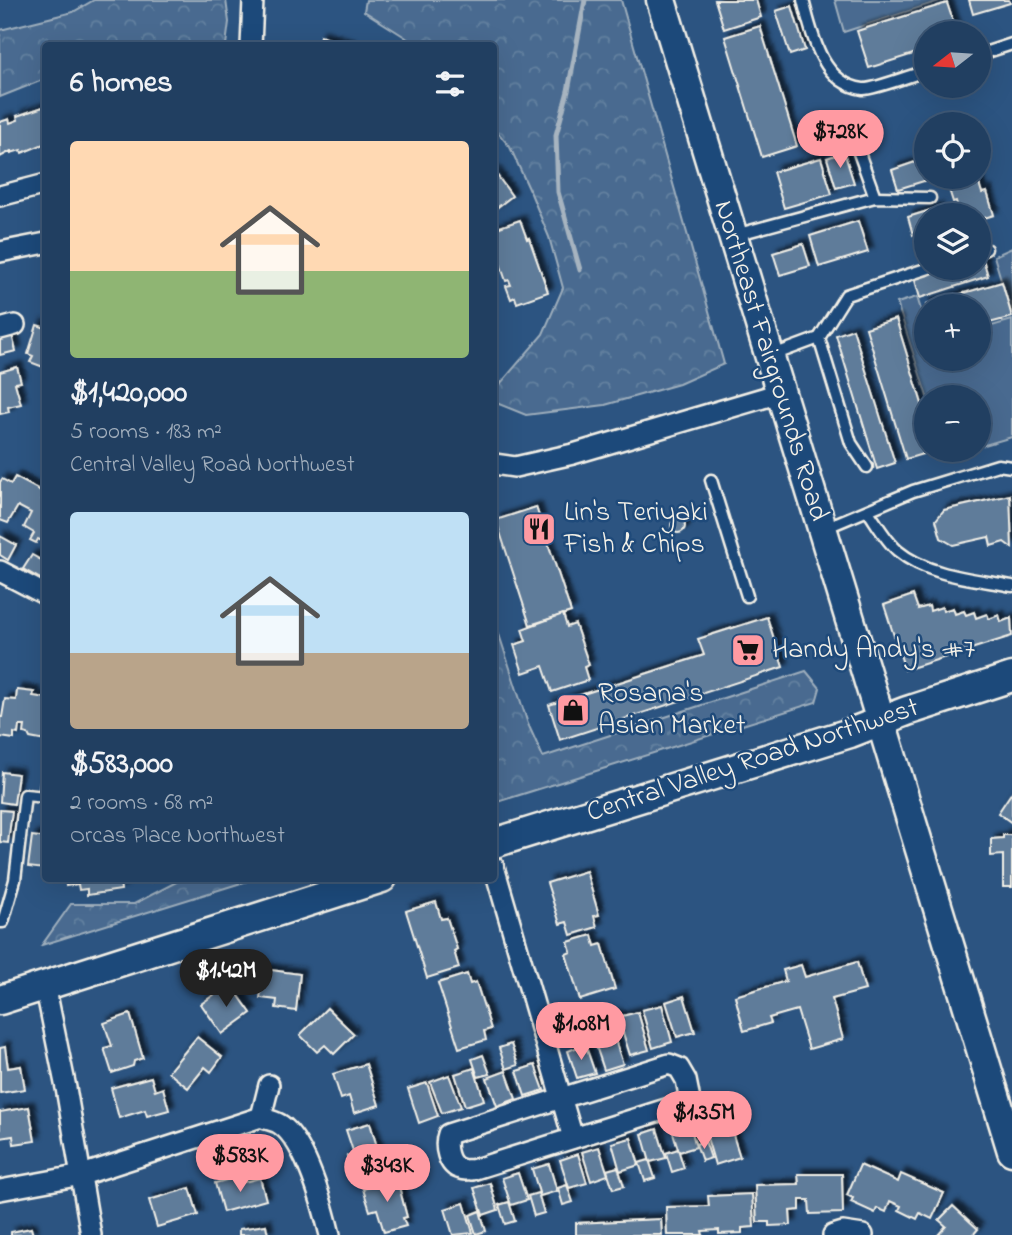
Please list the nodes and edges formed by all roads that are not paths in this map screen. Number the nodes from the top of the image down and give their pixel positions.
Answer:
1 (253, 0) edge
2 (661, 0) edge
3 (803, 0) edge
4 (251, 42) edge
5 (1012, 44) edge
6 (991, 51) edge
7 (914, 75) edge
8 (858, 150) dead end
9 (42, 185) edge
10 (0, 196) edge
11 (875, 197) junction
12 (930, 198) dead end
13 (732, 236) junction
14 (42, 244) edge
15 (0, 252) edge
16 (914, 273) edge
17 (820, 338) junction
18 (769, 356) junction
19 (780, 393) junction
20 (497, 464) edge
21 (867, 467) dead end
22 (1012, 467) edge
23 (711, 480) dead end
24 (868, 512) junction
25 (821, 529) junction
26 (0, 571) edge
27 (1012, 586) edge
28 (42, 593) edge
29 (747, 596) dead end
30 (1012, 677) edge
31 (880, 722) junction
32 (42, 797) edge
33 (497, 842) edge
34 (497, 877) edge
35 (369, 882) edge
36 (0, 922) edge
37 (45, 985) junction
38 (0, 1000) edge
39 (269, 1085) dead end
40 (562, 1097) junction
41 (261, 1117) junction
42 (573, 1138) junction
43 (1011, 1144) edge
44 (82, 1175) junction
45 (0, 1190) edge
46 (91, 1235) edge
47 (331, 1235) edge
48 (833, 1235) edge
49 (863, 1235) edge

1 - 4 street
2 - 13 main road, Northeast Fairgrounds Road
3 - 7 lane
5 - 6 lane
8 - 11 lane
9 - 10 street
11 - 12 lane
11 - 13 lane
13 - 18 main road, Northeast Fairgrounds Road
14 - 15 street
16 - 17 lane
17 - 18 lane
17 - 21 lane
18 - 19 main road, Northeast Fairgrounds Road
19 - 20 street
19 - 25 main road, Northeast Fairgrounds Road
22 - 24 lane
23 - 29 lane
24 - 25 lane
24 - 27 lane
25 - 31 main road, Northeast Fairgrounds Road
26 - 28 street
30 - 31 main road, Central Valley Road Northwest
31 - 33 main road, Central Valley Road Northwest
31 - 43 main road, Northeast Fairgrounds Road
32 - 36 lane
34 - 40 street
35 - 37 main road
37 - 38 main road
37 - 44 street
39 - 41 street
40 - 42 street
40 - 42 street
40 - 42 street
41 - 44 street
41 - 47 street
44 - 45 street
44 - 46 street
48 - 49 street

